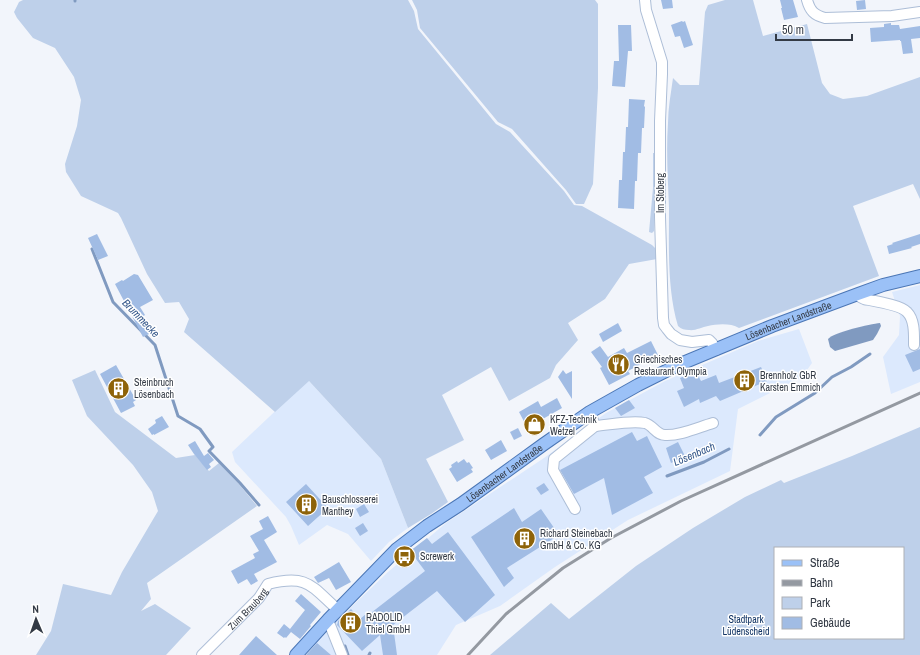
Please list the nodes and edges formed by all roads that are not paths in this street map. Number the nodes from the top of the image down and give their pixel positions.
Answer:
1 (645, 0) edge
2 (807, 0) edge
3 (920, 12) edge
4 (920, 276) edge
5 (858, 294) junction
6 (914, 345) dead end
7 (716, 350) junction
8 (590, 412) junction
9 (713, 423) dead end
10 (595, 426) junction
11 (575, 509) dead end
12 (338, 610) junction
13 (328, 620) junction
14 (202, 655) edge
15 (296, 655) edge
16 (342, 655) edge

1 - 7 street, Im Stoberg
2 - 3 street
4 - 5 main road, Lösenbacher Landstraße
5 - 6 street
5 - 7 main road, Lösenbacher Landstraße
7 - 8 main road, Lösenbacher Landstraße
8 - 10 street
8 - 12 main road, Lösenbacher Landstraße
9 - 10 street
10 - 11 street
12 - 13 main road, Lösenbacher Landstraße
12 - 14 street, Zum Brauberg
13 - 15 main road, Lösenbacher Landstraße
13 - 16 street

